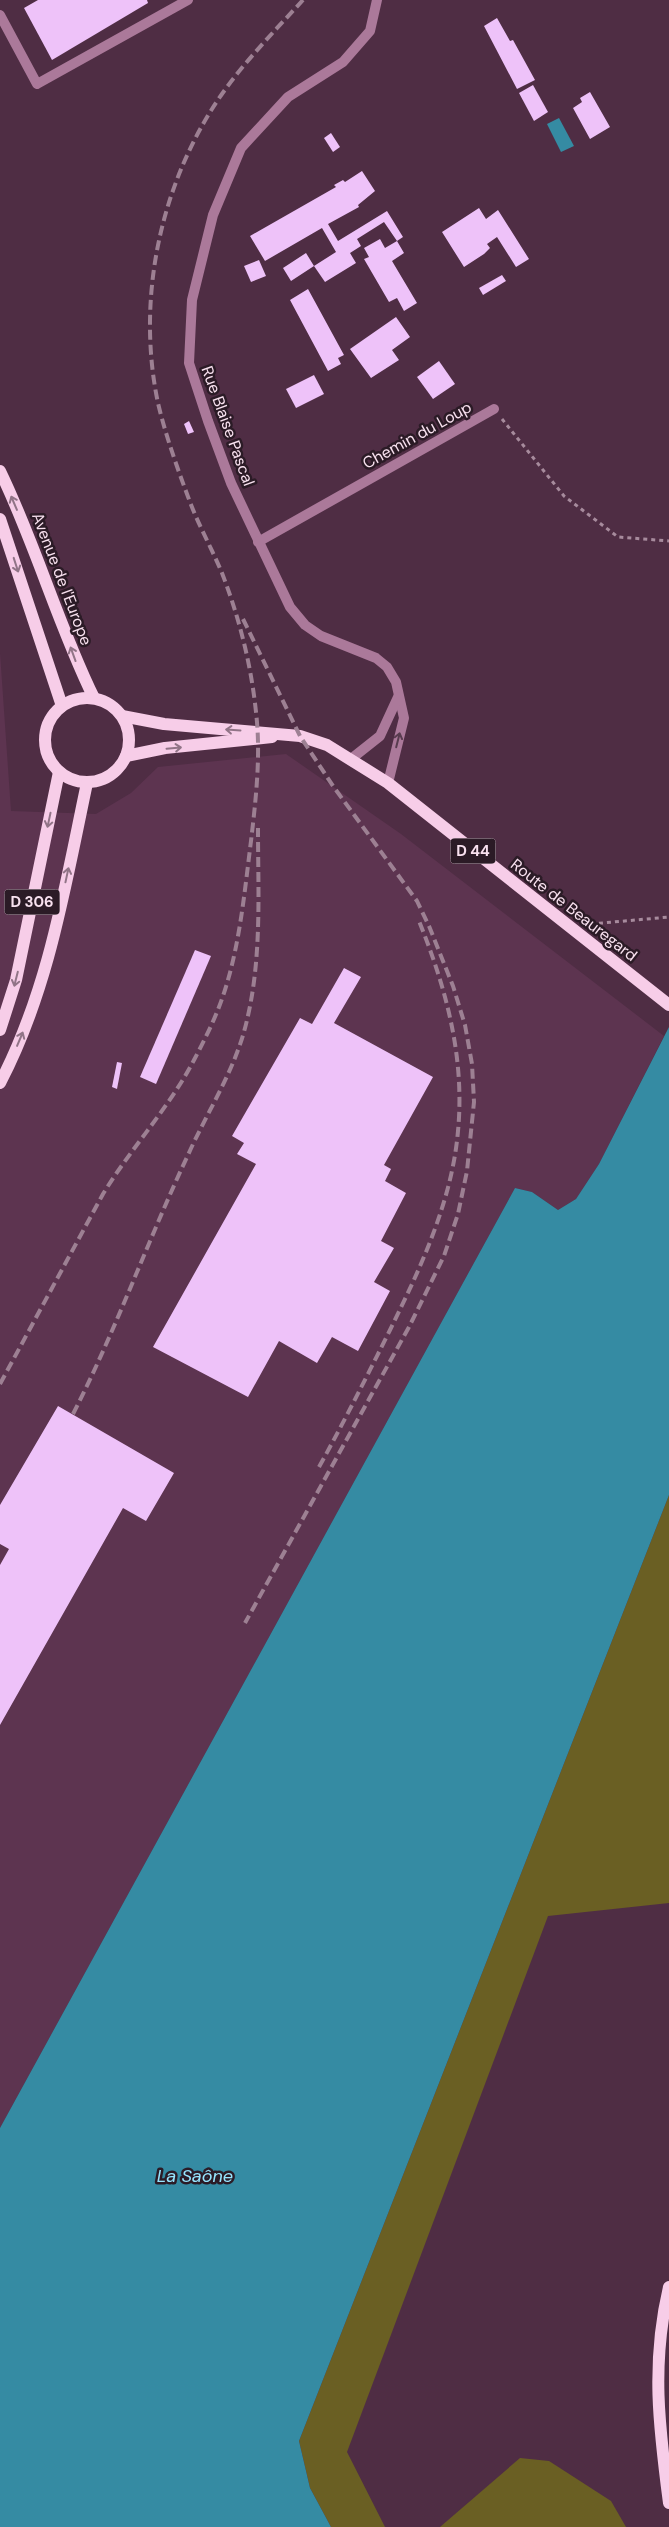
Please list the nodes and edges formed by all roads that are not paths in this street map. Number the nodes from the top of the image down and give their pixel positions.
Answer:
1 (188, 0) edge
2 (377, 0) edge
3 (0, 15) edge
4 (494, 409) road end
5 (0, 471) edge
6 (0, 518) edge
7 (258, 542) junction
8 (398, 697) junction
9 (94, 698) junction
10 (62, 706) junction
11 (122, 716) junction
12 (282, 735) junction
13 (126, 756) junction
14 (351, 758) junction
15 (59, 772) junction
16 (87, 783) junction
17 (388, 784) junction
18 (669, 1005) edge
19 (0, 1030) edge
20 (0, 1083) edge
21 (669, 2287) edge
22 (669, 2503) edge

1 - 3 street
2 - 7 street, Rue Blaise Pascal
4 - 7 street, Chemin du Loup
9 -> 5 main road, Avenue de l'Europe
6 -> 10 main road
7 - 8 street, Rue Blaise Pascal
8 - 14 street
17 -> 8 street, Rue Blaise Pascal
9 - 10 main road
9 - 11 main road
10 - 15 main road
12 -> 11 main road, Route de Beauregard / D 44
11 - 13 main road
13 -> 12 main road, Route de Beauregard / D 44
12 - 14 main road, Route de Beauregard / D 44
13 - 16 main road
14 - 17 main road, Route de Beauregard / D 44
15 - 16 main road
15 -> 19 main road, D 306
20 -> 16 main road, D 306
17 - 18 main road, Route de Beauregard / D 44
21 - 22 main road

